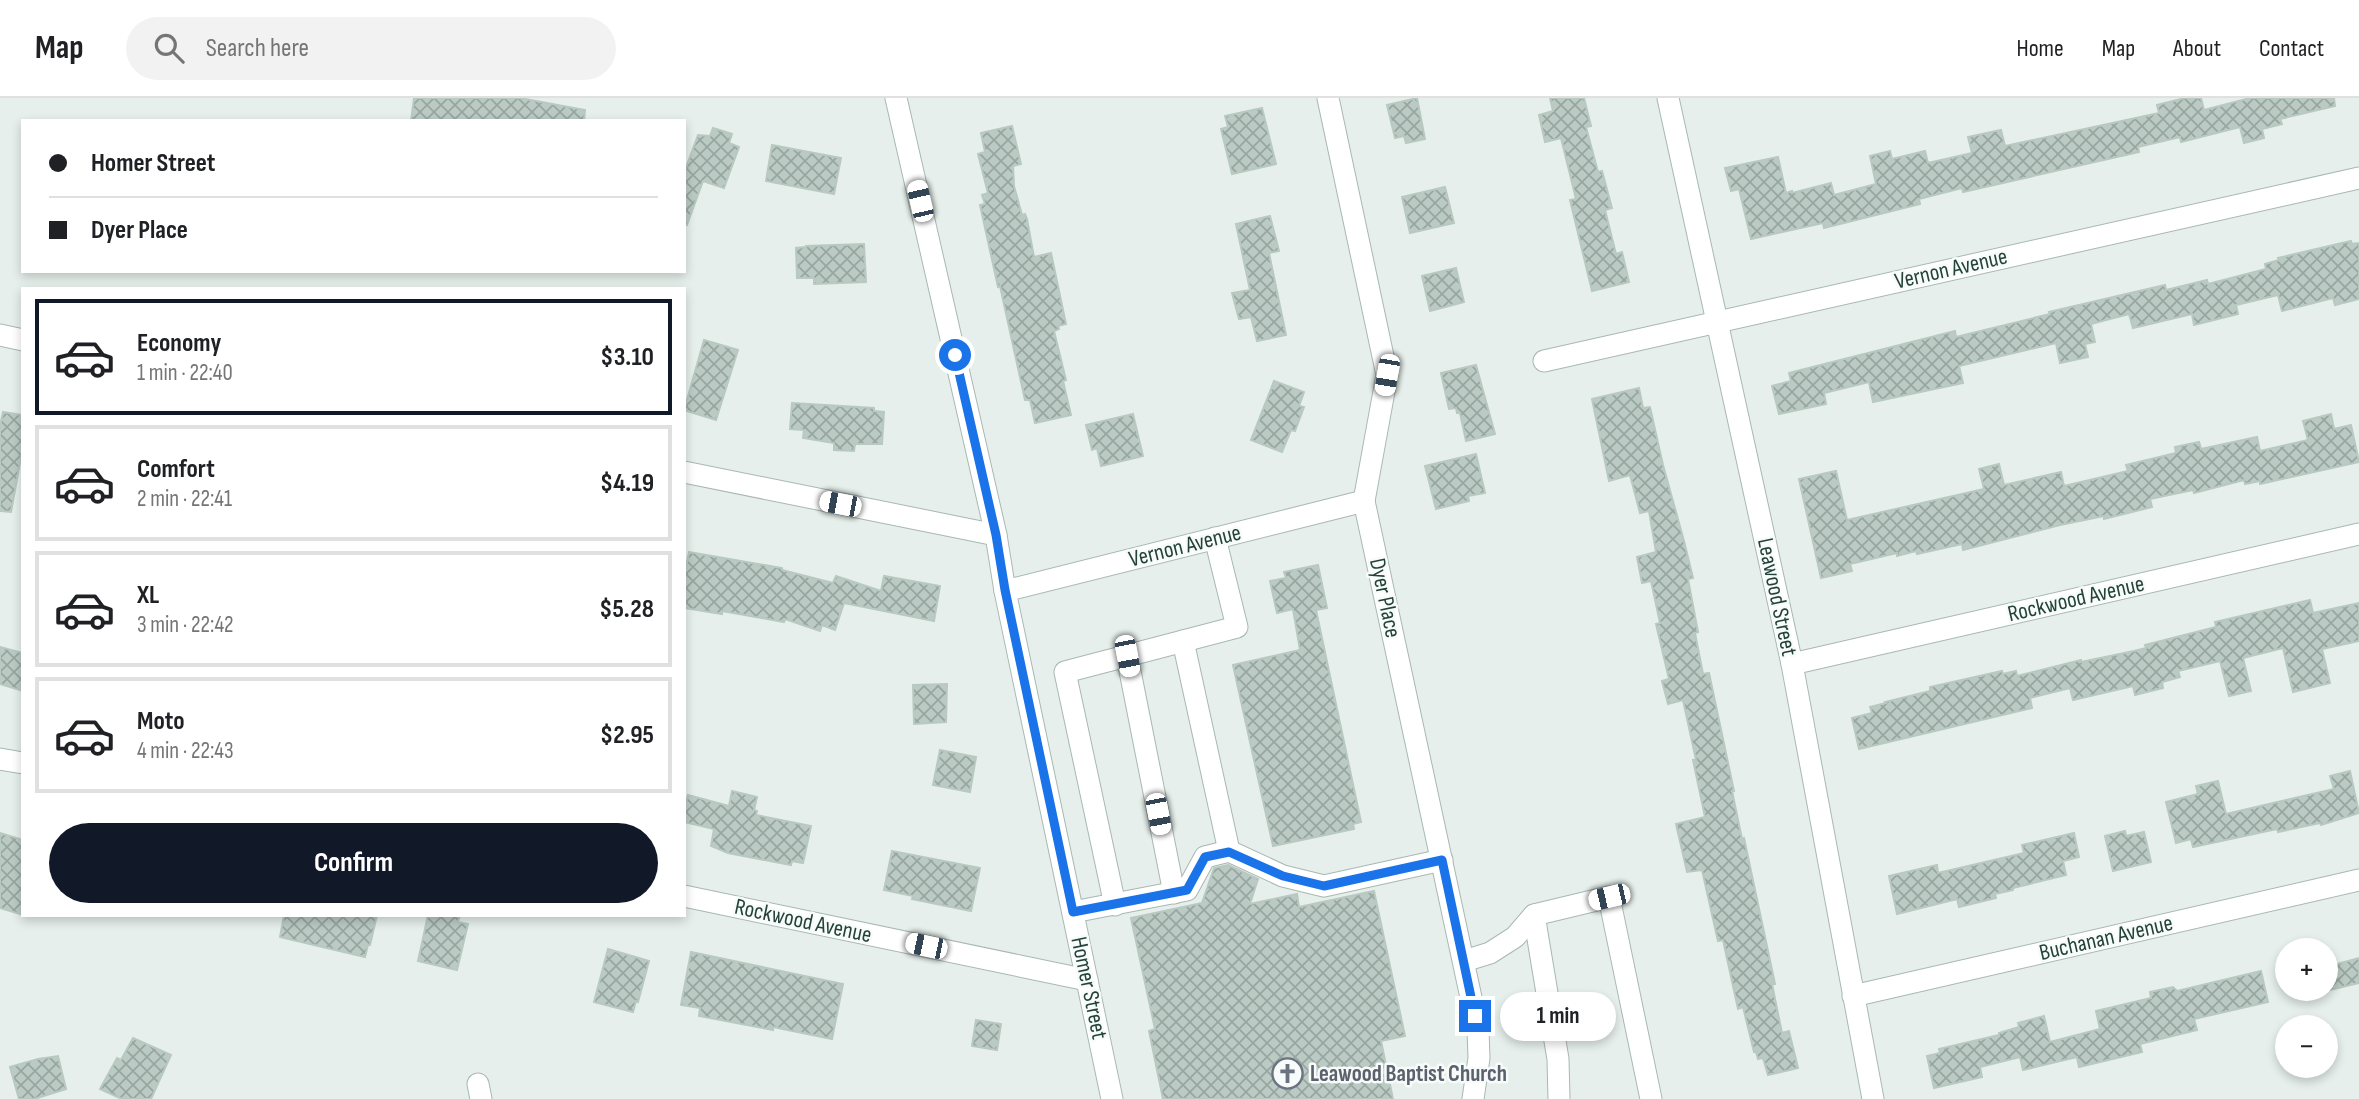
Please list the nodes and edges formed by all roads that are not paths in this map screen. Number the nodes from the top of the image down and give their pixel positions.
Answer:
1 (896, 98) edge
2 (1328, 98) edge
3 (1668, 98) edge
4 (2359, 178) edge
5 (1717, 322) junction
6 (0, 335) edge
7 (21, 340) edge
8 (1544, 360) dead end
9 (686, 472) edge
10 (1364, 501) junction
11 (2359, 534) edge
12 (996, 535) junction
13 (1215, 538) junction
14 (1005, 590) junction
15 (1183, 641) junction
16 (1127, 656) junction
17 (1792, 664) junction
18 (0, 759) edge
19 (21, 763) edge
20 (1229, 852) junction
21 (1442, 860) junction
22 (2359, 880) edge
23 (1174, 893) junction
24 (686, 896) edge
25 (1115, 905) junction
26 (1073, 912) junction
27 (1534, 915) junction
28 (1464, 961) junction
29 (1087, 980) junction
30 (1853, 996) junction
31 (1112, 1099) edge
32 (1473, 1099) edge
33 (1559, 1099) edge
34 (1651, 1099) edge
35 (1873, 1099) edge

1 - 12 street, Homer Street
2 - 10 street, Dyer Place
3 - 5 street, Leawood Street
4 - 5 street, Vernon Avenue
5 - 8 street, Vernon Avenue
5 - 17 street, Leawood Street
6 - 7 street
9 - 12 street
10 - 13 street, Vernon Avenue
10 - 21 street, Dyer Place
11 - 17 street, Rockwood Avenue
12 - 14 street, Homer Street
13 - 14 street, Vernon Avenue
13 - 15 street
14 - 26 street, Homer Street
15 - 16 street
15 - 20 street
16 - 23 street
16 - 25 street
17 - 30 street, Leawood Street
18 - 19 street
20 - 21 street
20 - 23 street
21 - 28 street, Dyer Place
22 - 30 street, Buchanan Avenue
23 - 25 street
24 - 29 street, Rockwood Avenue
25 - 26 street
26 - 29 street, Homer Street
27 - 28 street
27 - 33 street
27 - 34 street
28 - 32 street, Dyer Place
29 - 31 street, Homer Street
30 - 35 street, Leawood Street

